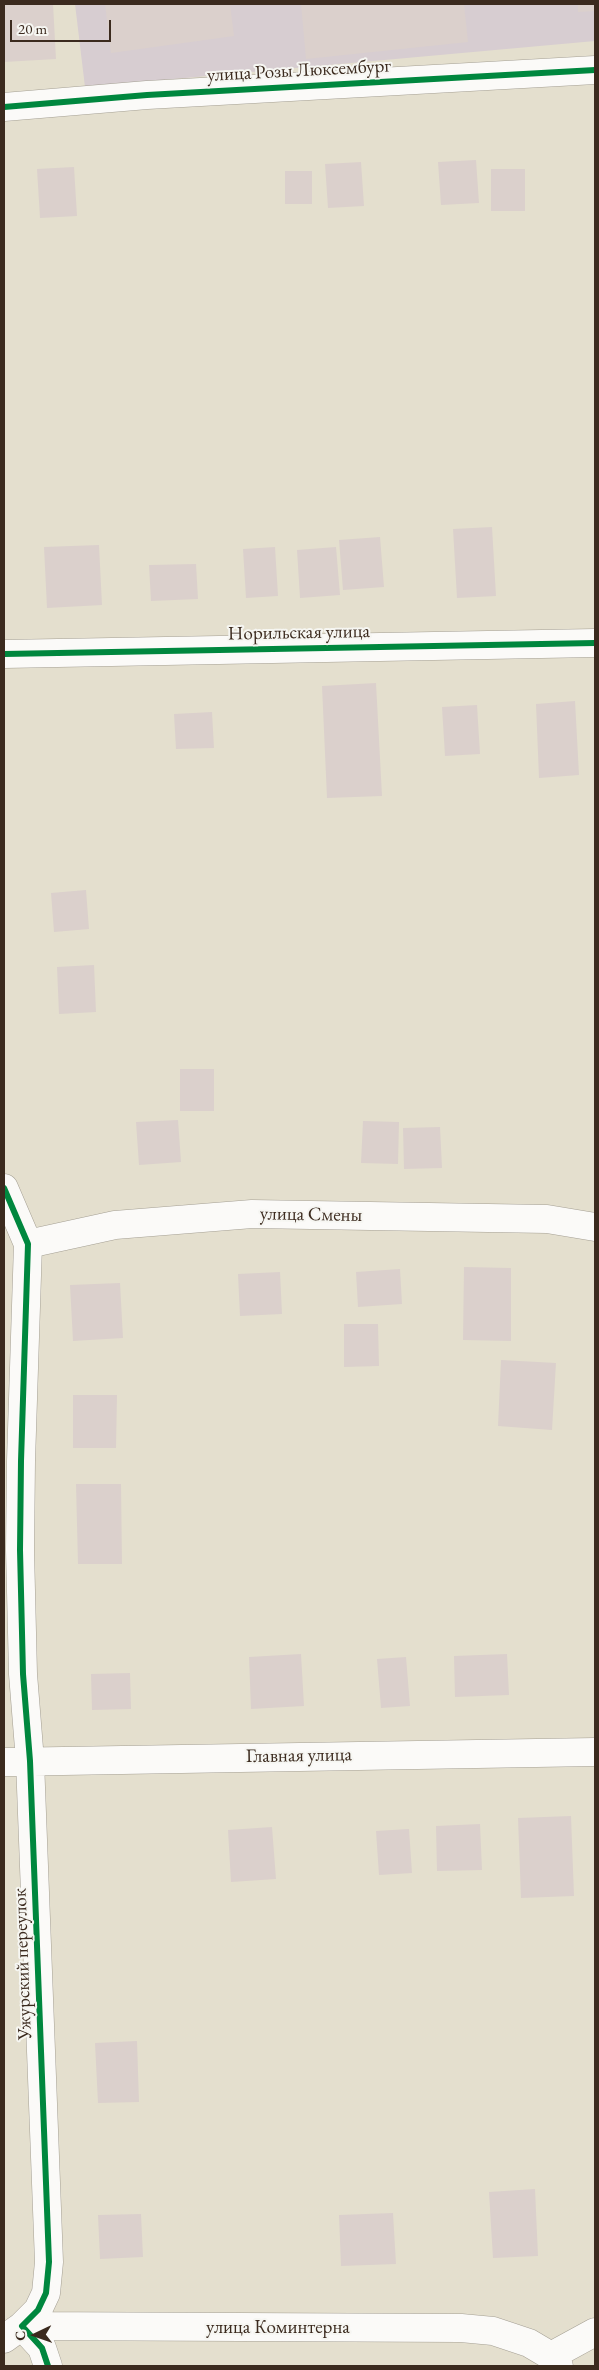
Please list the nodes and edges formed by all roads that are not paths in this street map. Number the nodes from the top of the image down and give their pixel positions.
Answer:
1 (595, 70) edge
2 (4, 107) edge
3 (595, 643) edge
4 (4, 654) edge
5 (4, 1188) edge
6 (595, 1227) edge
7 (28, 1244) junction
8 (595, 1752) edge
9 (17, 1761) edge
10 (595, 2332) edge
11 (13, 2333) edge
12 (555, 2361) edge
13 (48, 2366) edge

1 - 2 street, улица Розы Люксембург
3 - 4 street, Норильская улица
5 - 7 street, Ужурский переулок
6 - 7 street, улица Смены
7 - 9 street, Ужурский переулок
8 - 9 street, Главная улица
9 - 11 street, Ужурский переулок
10 - 12 street, улица Коминтерна
11 - 12 street, улица Коминтерна
11 - 13 street

